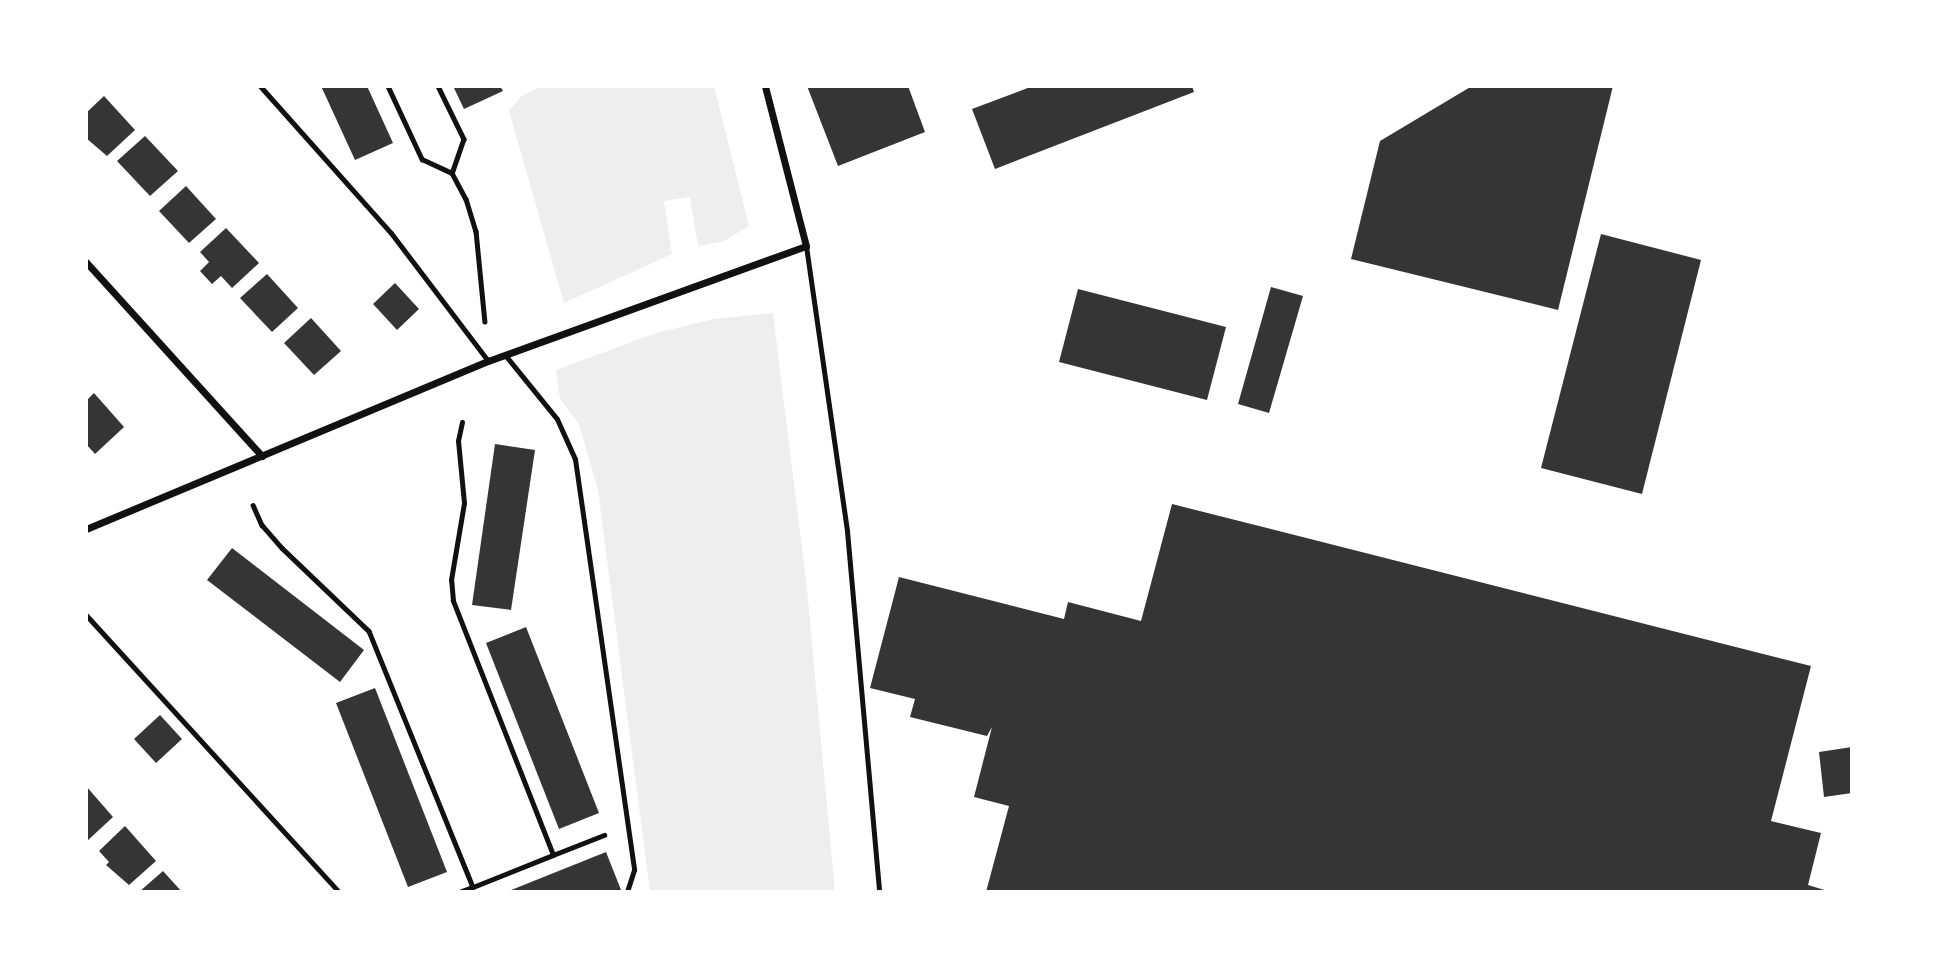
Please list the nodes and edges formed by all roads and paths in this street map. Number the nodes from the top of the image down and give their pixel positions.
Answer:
1 (260, 86) edge
2 (388, 86) edge
3 (438, 86) edge
4 (765, 86) edge
5 (452, 173) junction
6 (806, 246) junction
7 (86, 262) edge
8 (485, 323) dead end
9 (505, 355) junction
10 (488, 361) junction
11 (461, 422) dead end
12 (262, 456) junction
13 (253, 505) dead end
14 (86, 529) edge
15 (86, 615) edge
16 (604, 835) dead end
17 (552, 855) junction
18 (473, 887) junction
19 (339, 892) edge
20 (459, 892) edge
21 (627, 892) edge
22 (879, 892) edge

1 - 10 lane
2 - 5 path
3 - 5 path
4 - 6 street
5 - 8 path
6 - 9 street
6 - 22 lane
7 - 12 street
9 - 10 street
9 - 21 lane
10 - 12 street
11 - 17 path
12 - 14 street
13 - 18 path
15 - 19 lane
16 - 17 path
17 - 18 path
18 - 20 path

